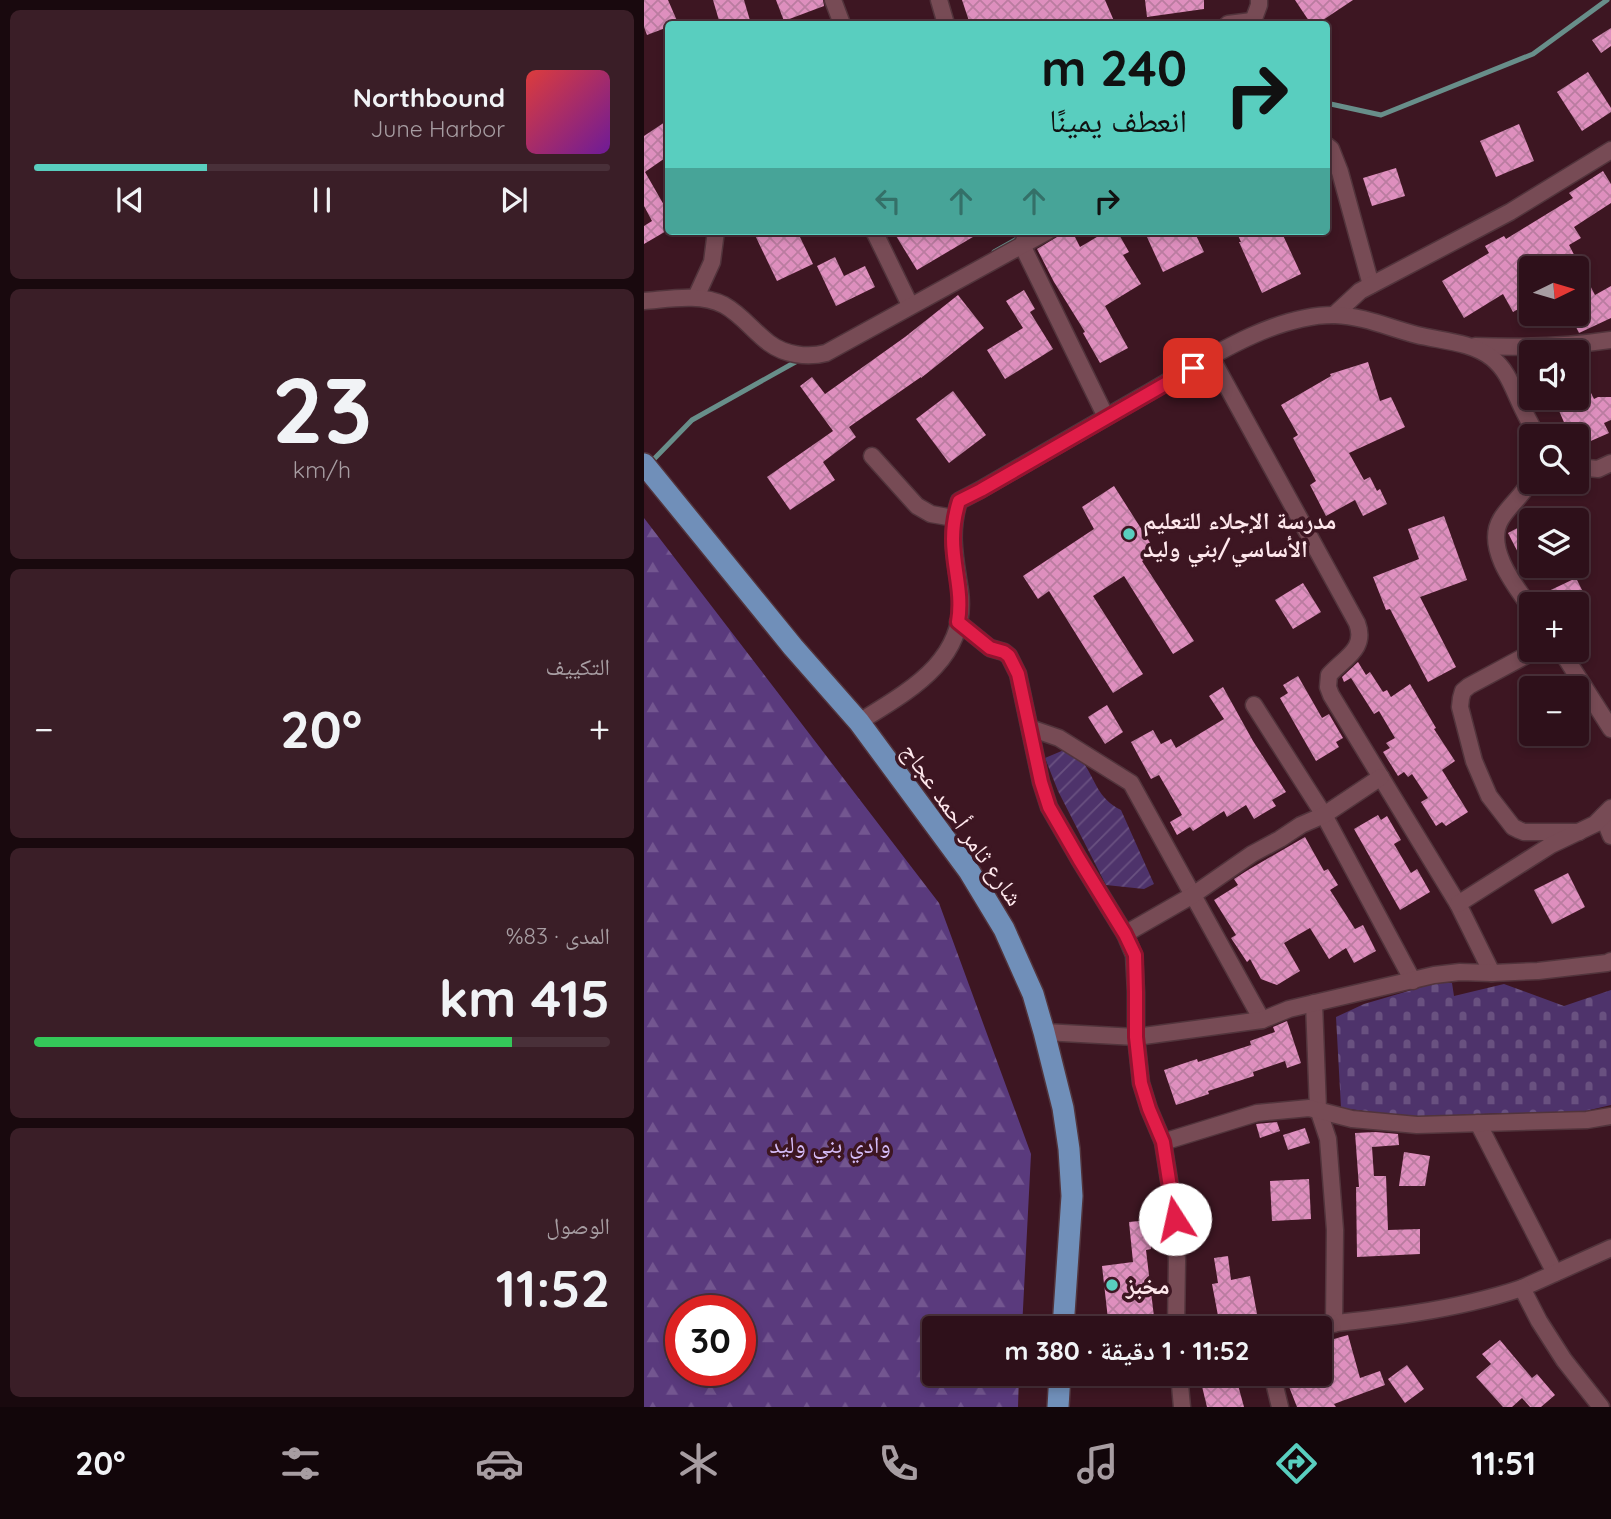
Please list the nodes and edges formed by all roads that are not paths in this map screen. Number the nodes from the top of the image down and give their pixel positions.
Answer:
1 (833, 0) edge
2 (939, 0) edge
3 (1262, 2) edge
4 (841, 21) edge
5 (945, 21) edge
6 (1253, 21) edge
7 (1330, 148) edge
8 (1611, 150) edge
9 (715, 235) edge
10 (876, 235) edge
11 (1026, 238) edge
12 (1371, 285) junction
13 (696, 298) junction
14 (644, 300) edge
15 (910, 306) junction
16 (1334, 315) junction
17 (1611, 340) edge
18 (1472, 346) junction
19 (1211, 357) junction
20 (1106, 417) junction
21 (1531, 424) edge
22 (872, 456) dead end
23 (1611, 463) edge
24 (644, 464) edge
25 (1589, 468) edge
26 (1522, 494) edge
27 (954, 518) junction
28 (1520, 592) edge
29 (958, 622) junction
30 (1519, 659) edge
31 (1568, 662) edge
32 (1254, 705) dead end
33 (859, 722) junction
34 (1030, 728) junction
35 (1611, 729) edge
36 (1381, 777) junction
37 (1607, 812) edge
38 (1324, 814) junction
39 (1580, 832) junction
40 (1611, 836) edge
41 (1193, 894) junction
42 (1458, 904) junction
43 (1125, 934) junction
44 (1611, 961) edge
45 (1492, 973) junction
46 (1413, 981) junction
47 (1314, 1003) junction
48 (1262, 1020) junction
49 (1044, 1032) junction
50 (1136, 1037) junction
51 (1318, 1109) junction
52 (1611, 1116) edge
53 (1478, 1123) junction
54 (1163, 1142) junction
55 (1611, 1248) edge
56 (1555, 1273) junction
57 (1522, 1288) junction
58 (1064, 1316) edge
59 (1176, 1316) edge
60 (1334, 1324) joint
61 (1059, 1386) edge
62 (1180, 1386) edge
63 (1275, 1386) edge
64 (1058, 1407) edge
65 (1182, 1407) edge
66 (1280, 1407) edge
67 (1601, 1407) edge

1 - 4 street
2 - 5 street
3 - 6 street
7 - 12 street
8 - 12 street
9 - 13 street
10 - 15 street
11 - 15 street
11 - 20 street
12 - 16 street
13 - 14 street
13 - 15 street
16 - 18 street
16 - 19 street
17 - 18 street
18 - 21 street
19 - 20 street
19 - 36 street
20 - 27 street
22 - 27 street
23 - 25 street
24 - 33 main road, شارع ثامر أحمد عجاج
26 - 28 street
27 - 29 street
29 - 33 street
29 - 34 street
30 - 39 street
31 - 35 street
32 - 38 street
33 - 49 main road, شارع ثامر أحمد عجاج
34 - 41 street
34 - 43 street
36 - 38 street
36 - 42 street
37 - 39 street
37 - 40 street
38 - 41 street
38 - 46 street
39 - 42 street
41 - 43 street
41 - 48 street
42 - 45 street
43 - 50 street
44 - 45 street
45 - 46 street
46 - 47 street
47 - 48 street
47 - 51 street
48 - 50 street
49 - 50 street
49 - 58 main road, شارع ثامر أحمد عجاج
50 - 54 street
51 - 53 street
51 - 54 street
51 - 60 street
52 - 53 street
53 - 56 street
54 - 59 street
55 - 56 street
56 - 57 street
57 - 60 street
57 - 67 street
61 - 64 main road
62 - 65 street
63 - 66 street

